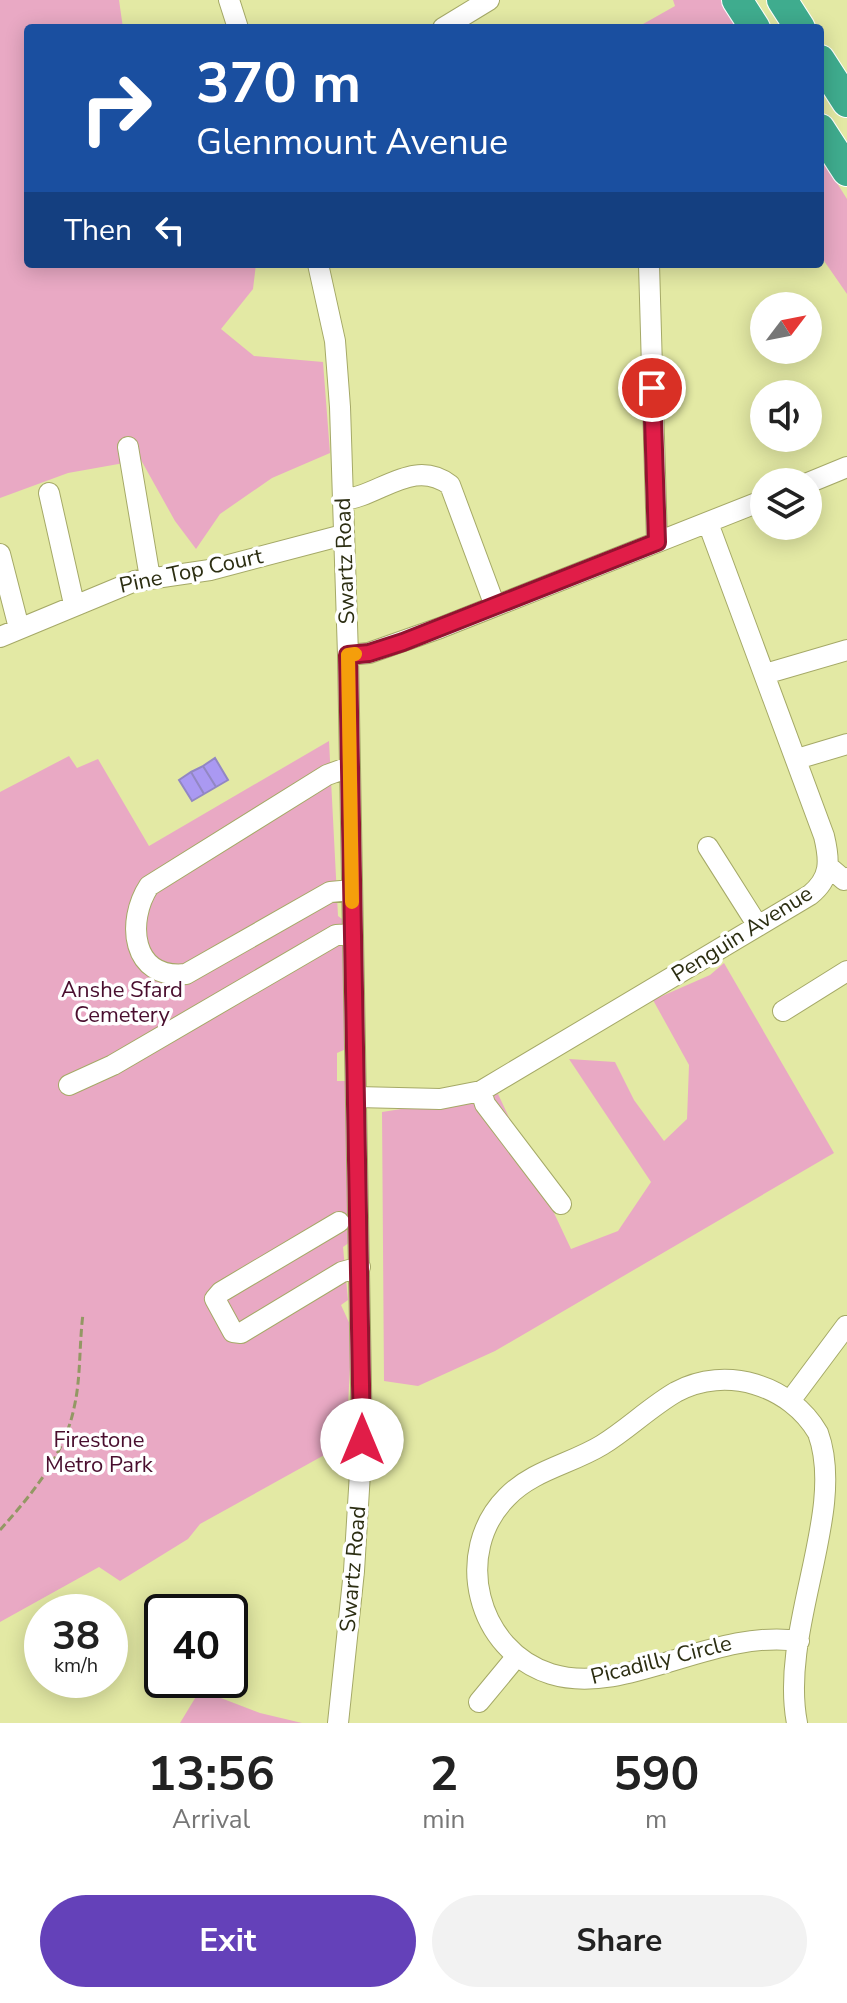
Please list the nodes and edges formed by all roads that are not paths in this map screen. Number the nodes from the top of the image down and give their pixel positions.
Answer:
1 (229, 0) edge
2 (489, 0) edge
3 (737, 0) edge
4 (782, 0) edge
5 (237, 24) edge
6 (450, 24) edge
7 (752, 24) edge
8 (797, 24) edge
9 (824, 66) edge
10 (847, 102) edge
11 (824, 135) edge
12 (847, 171) edge
13 (319, 268) edge
14 (649, 268) edge
15 (128, 447) dead end
16 (847, 467) edge
17 (822, 477) edge
18 (49, 493) dead end
19 (342, 500) junction
20 (750, 506) edge
21 (708, 523) junction
22 (343, 535) junction
23 (657, 542) junction
24 (0, 554) edge
25 (150, 578) junction
26 (74, 604) junction
27 (495, 606) junction
28 (9, 632) edge
29 (847, 650) edge
30 (348, 655) junction
31 (765, 674) junction
32 (847, 744) edge
33 (797, 759) junction
34 (349, 767) junction
35 (708, 847) dead end
36 (842, 878) edge
37 (352, 890) junction
38 (758, 926) junction
39 (352, 934) junction
40 (847, 971) edge
41 (783, 1011) dead end
42 (69, 1085) dead end
43 (481, 1091) junction
44 (357, 1097) junction
45 (561, 1204) dead end
46 (339, 1222) dead end
47 (360, 1267) junction
48 (846, 1326) edge
49 (790, 1401) junction
50 (799, 1641) junction
51 (517, 1656) junction
52 (479, 1702) dead end
53 (338, 1723) edge
54 (797, 1723) edge

1 - 5 street
2 - 6 street
3 - 7 highway
4 - 8 highway
9 - 10 highway
11 - 12 highway
13 - 19 street, Swartz Road
14 - 23 street
15 - 25 street
16 - 17 street
18 - 26 street
19 - 22 street, Swartz Road
19 - 27 street
20 - 21 street
21 - 23 street
21 - 31 street, Penguin Avenue
22 - 25 street, Pine Top Court
22 - 30 street, Swartz Road
23 - 27 street
24 - 28 street
25 - 26 street, Pine Top Court
26 - 28 street, Pine Top Court
27 - 30 street
29 - 31 street
30 - 34 street, Swartz Road
31 - 33 street, Penguin Avenue
32 - 33 street
33 - 36 street, Penguin Avenue
34 - 37 street, Swartz Road
34 - 37 street
35 - 38 street
36 - 38 street, Penguin Avenue
37 - 39 street, Swartz Road
38 - 43 street, Penguin Avenue
39 - 42 street
39 - 44 street, Swartz Road
40 - 41 street
43 - 44 street, Penguin Avenue
43 - 45 street
44 - 47 street, Swartz Road
46 - 47 street
47 - 53 street, Swartz Road
48 - 49 street
49 - 50 street, Picadilly Circle
49 - 51 street, Picadilly Circle
50 - 51 street, Picadilly Circle
50 - 54 street, Picadilly Circle
51 - 52 street

